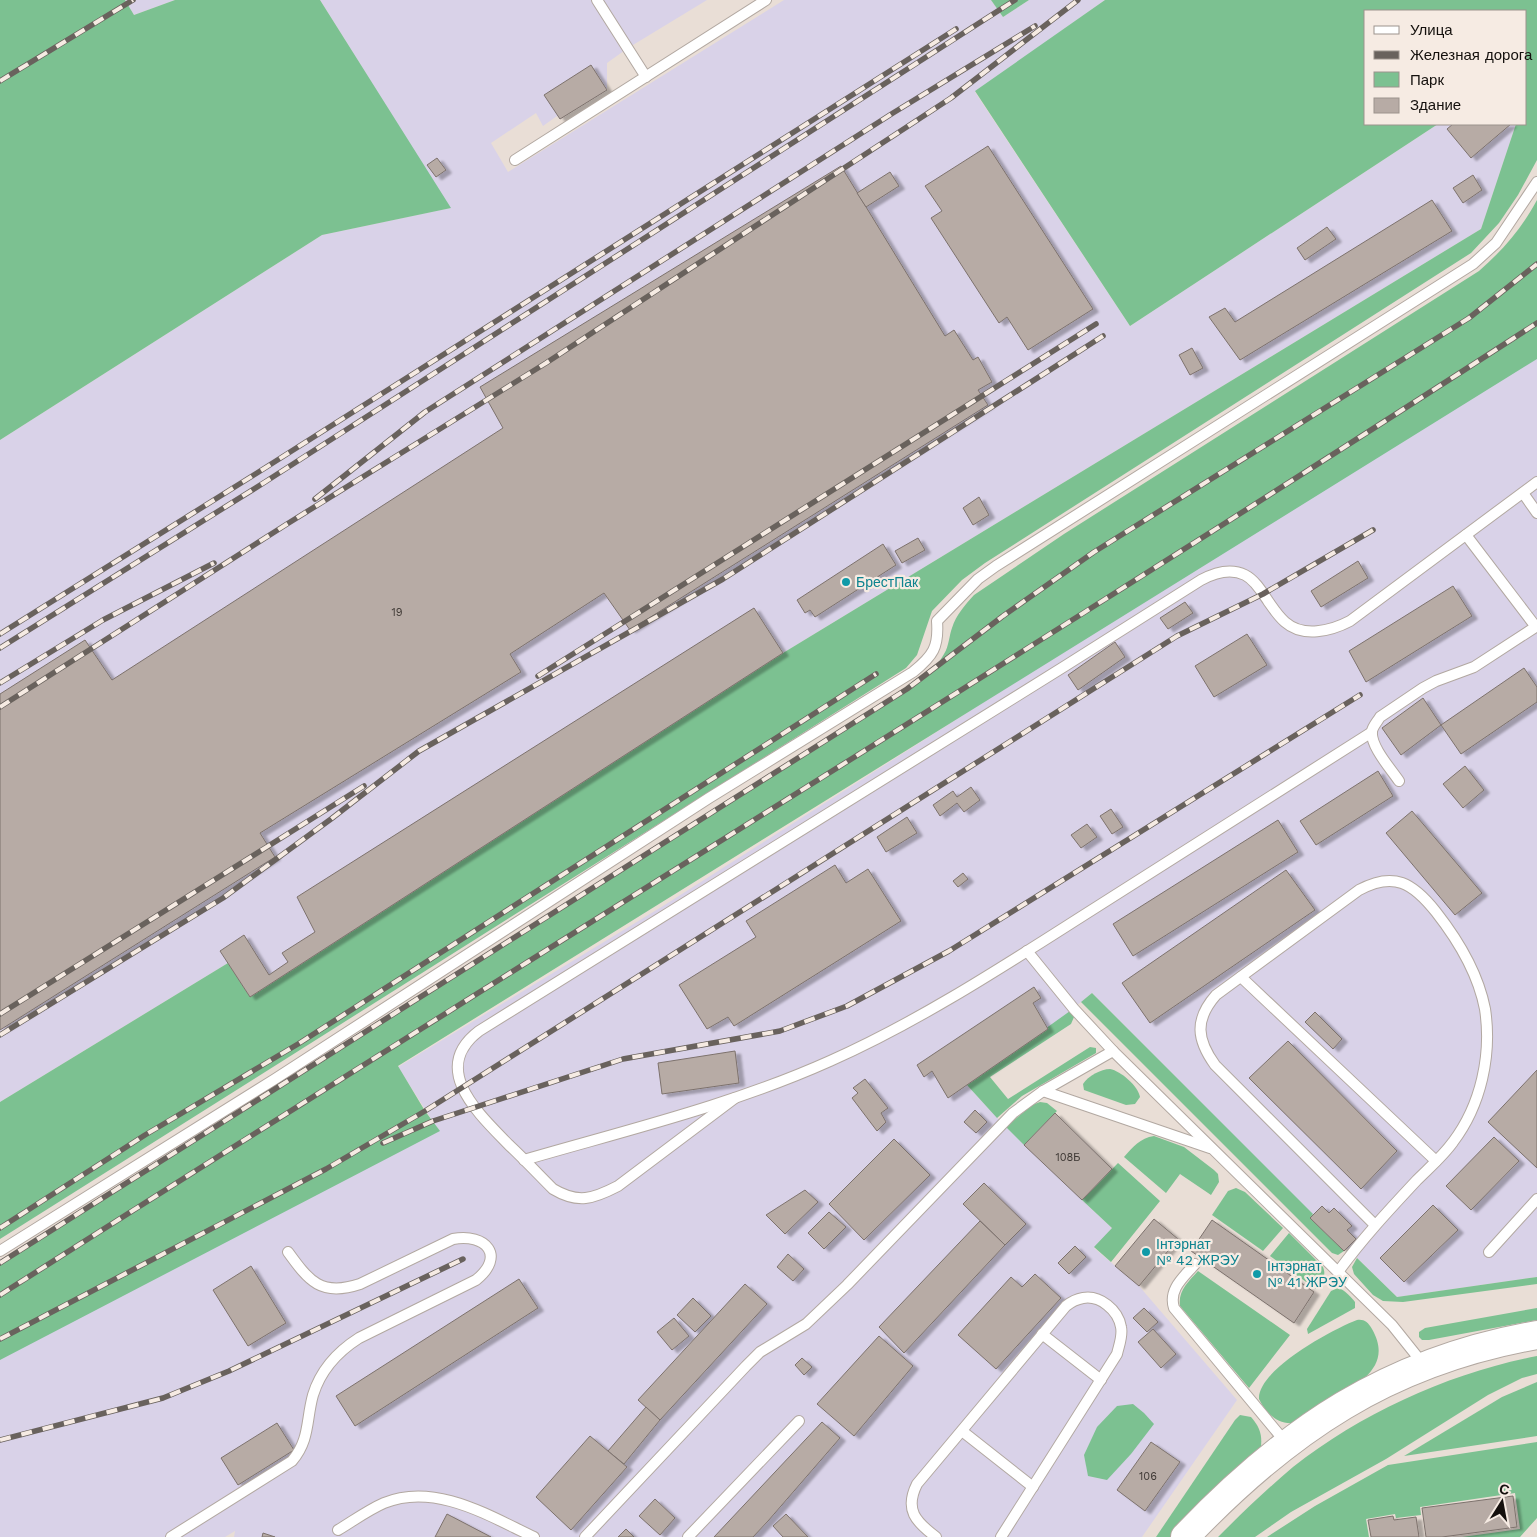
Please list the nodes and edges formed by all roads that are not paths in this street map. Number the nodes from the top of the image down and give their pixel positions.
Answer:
1 (597, 0) edge
2 (766, 0) edge
3 (646, 77) junction
4 (515, 160) dead end
5 (1537, 182) edge
6 (1537, 482) edge
7 (1523, 492) junction
8 (1537, 513) edge
9 (1466, 535) junction
10 (1536, 627) edge
11 (1372, 732) junction
12 (1399, 781) dead end
13 (1027, 951) junction
14 (1241, 977) junction
15 (1113, 1051) junction
16 (1043, 1091) junction
17 (735, 1098) junction
18 (1212, 1149) junction
19 (524, 1160) junction
20 (1436, 1160) junction
21 (1537, 1199) edge
22 (1375, 1226) junction
23 (0, 1251) edge
24 (288, 1252) dead end
25 (1489, 1252) dead end
26 (1195, 1264) dead end
27 (1338, 1272) junction
28 (1042, 1334) junction
29 (1537, 1335) edge
30 (1537, 1348) edge
31 (1428, 1371) junction
32 (1101, 1380) junction
33 (799, 1421) dead end
34 (962, 1432) junction
35 (1291, 1449) junction
36 (1033, 1487) junction
37 (338, 1530) dead end
38 (171, 1537) edge
39 (534, 1537) edge
40 (585, 1537) edge
41 (688, 1537) edge
42 (936, 1537) edge
43 (1001, 1537) edge
44 (1185, 1537) edge
45 (1204, 1537) edge

1 - 3 lane
2 - 3 lane
3 - 4 lane
5 - 23 lane
6 - 7 lane
7 - 8 lane
7 - 9 lane
9 - 10 lane
9 - 19 lane
10 - 11 lane
11 - 12 lane
11 - 13 lane
13 - 15 lane
13 - 17 lane
14 - 20 lane
14 - 20 lane
14 - 22 lane
15 - 16 lane
15 - 18 lane
16 - 18 lane
16 - 40 lane
17 - 19 lane
17 - 19 lane
18 - 27 lane
20 - 22 lane
21 - 25 lane
22 - 27 lane
24 - 38 lane
26 - 35 lane
27 - 31 lane
28 - 32 lane
28 - 32 lane
28 - 34 lane
29 - 31 main road
30 - 31 main road
31 - 35 main road
32 - 36 lane
33 - 41 lane
34 - 36 lane
34 - 42 lane
35 - 44 main road
35 - 45 main road
36 - 43 lane
37 - 39 lane

